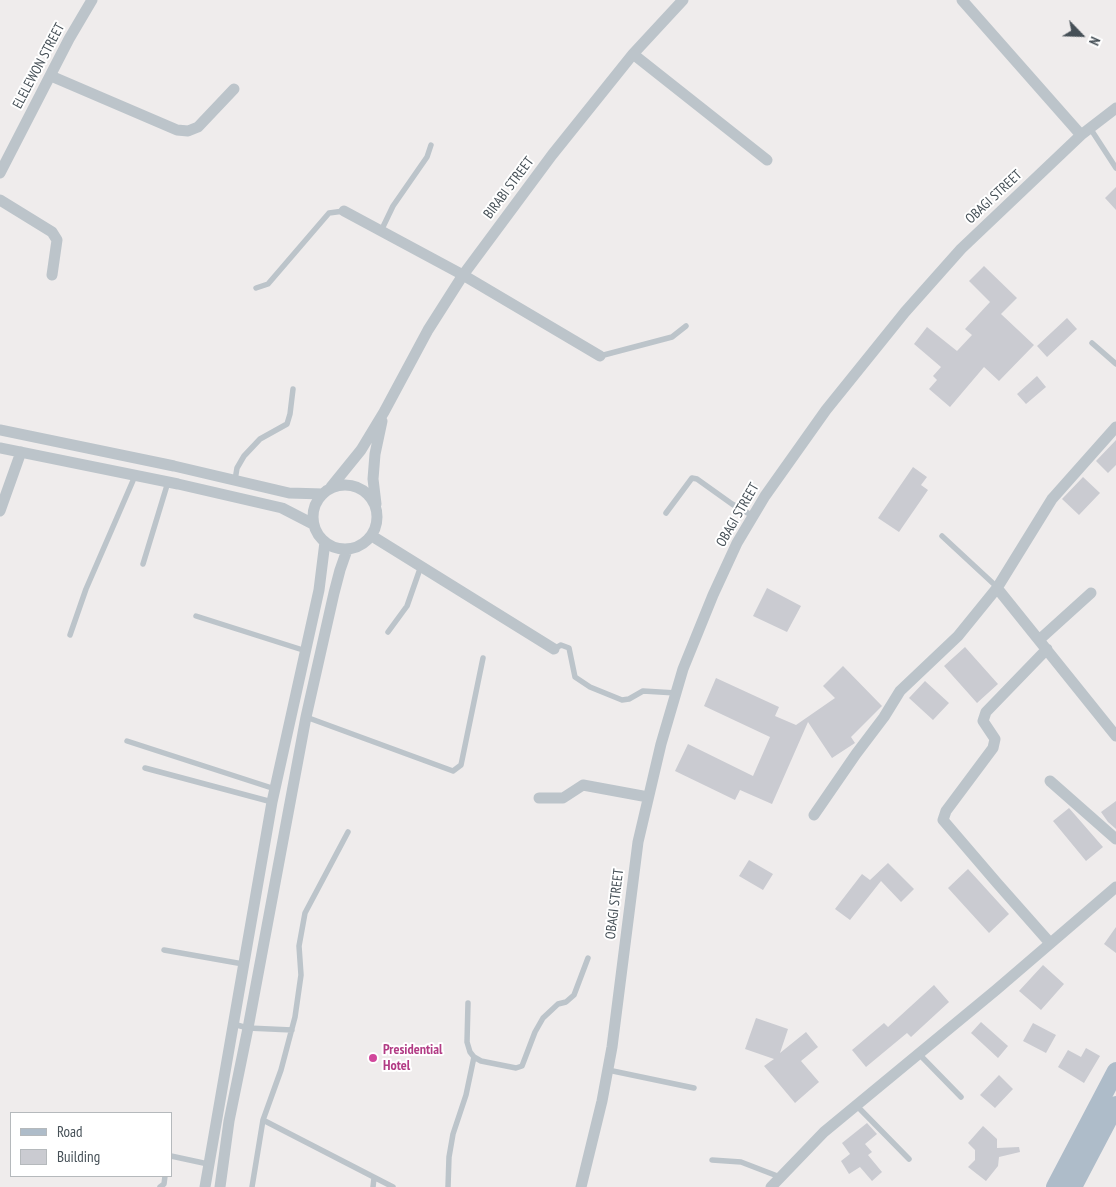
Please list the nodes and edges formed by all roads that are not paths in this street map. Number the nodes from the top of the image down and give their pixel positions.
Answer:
1 (92, 0) edge
2 (683, 0) edge
3 (962, 0) edge
4 (633, 54) junction
5 (50, 76) junction
6 (234, 88) dead end
7 (1116, 108) edge
8 (1085, 132) junction
9 (430, 145) dead end
10 (766, 160) dead end
11 (1116, 168) edge
12 (0, 173) edge
13 (0, 200) edge
14 (344, 211) joint
15 (381, 231) junction
16 (52, 274) dead end
17 (463, 275) junction
18 (256, 288) dead end
19 (686, 326) dead end
20 (1092, 343) dead end
21 (600, 356) joint
22 (1116, 364) edge
23 (293, 389) dead end
24 (384, 412) junction
25 (1116, 427) edge
26 (0, 430) edge
27 (0, 448) edge
28 (21, 452) junction
29 (135, 476) junction
30 (234, 480) junction
31 (168, 482) junction
32 (327, 490) junction
33 (376, 505) junction
34 (0, 511) edge
35 (666, 513) dead end
36 (754, 516) junction
37 (313, 524) junction
38 (372, 536) junction
39 (942, 536) dead end
40 (324, 542) junction
41 (348, 550) junction
42 (143, 564) dead end
43 (421, 566) junction
44 (997, 588) junction
45 (1091, 593) dead end
46 (196, 616) dead end
47 (388, 632) dead end
48 (70, 635) dead end
49 (1043, 645) junction
50 (554, 649) joint
51 (306, 651) junction
52 (483, 658) dead end
53 (676, 693) junction
54 (306, 718) junction
55 (1115, 734) edge
56 (127, 741) dead end
57 (145, 768) dead end
58 (1050, 781) dead end
59 (276, 789) junction
60 (648, 797) junction
61 (539, 798) dead end
62 (272, 802) junction
63 (814, 815) dead end
64 (348, 832) dead end
65 (1116, 839) edge
66 (1116, 887) edge
67 (1050, 943) junction
68 (164, 950) dead end
69 (588, 958) dead end
70 (244, 964) junction
71 (468, 1003) dead end
72 (233, 1024) junction
73 (248, 1028) junction
74 (292, 1030) junction
75 (918, 1054) junction
76 (474, 1058) junction
77 (608, 1070) junction
78 (1116, 1071) edge
79 (694, 1088) dead end
80 (961, 1097) dead end
81 (856, 1105) junction
82 (1116, 1105) edge
83 (216, 1118) junction
84 (263, 1120) junction
85 (229, 1121) junction
86 (172, 1156) edge
87 (909, 1159) dead end
88 (712, 1160) dead end
89 (208, 1164) junction
90 (780, 1177) junction
91 (374, 1178) junction
92 (205, 1187) edge
93 (220, 1187) edge
94 (252, 1187) edge
95 (372, 1187) edge
96 (393, 1187) edge
97 (448, 1187) edge
98 (581, 1187) edge
99 (771, 1187) edge
100 (1055, 1187) edge
101 (1073, 1187) edge

1 - 5 street, ELELEWON STREET
2 - 4 street, BIRABI STREET
3 - 8 street
4 - 10 street
4 - 17 street, BIRABI STREET
5 - 6 street
5 - 12 street, ELELEWON STREET
7 - 8 street, OBAGI STREET
8 - 11 lane
8 - 36 street, OBAGI STREET
9 - 15 lane
13 - 16 street
14 - 15 street
14 - 18 lane
15 - 17 street
17 - 21 street
17 - 24 street, BIRABI STREET
19 - 21 lane
20 - 22 lane
23 - 30 lane
24 - 32 street
24 - 33 street
25 - 44 street
26 - 30 street
27 - 28 street
28 - 29 street
28 - 34 street
29 - 31 street
29 - 48 lane
30 - 32 street
31 - 37 street
31 - 42 lane
32 - 33 street
32 - 37 street
33 - 38 street
35 - 36 lane
36 - 53 street, OBAGI STREET
37 - 40 street
38 - 41 street
38 - 43 street
39 - 44 lane
40 - 41 street
40 - 51 street
41 - 54 street
43 - 47 lane
43 - 50 street
44 - 49 street
44 - 63 street
45 - 49 street
46 - 51 lane
49 - 55 street
49 - 67 street
50 - 53 lane
51 - 59 street
52 - 54 lane
53 - 60 street, OBAGI STREET
54 - 73 street
56 - 59 lane
57 - 62 lane
58 - 65 street
59 - 62 street
60 - 61 street
60 - 77 street, OBAGI STREET
62 - 70 street
64 - 74 lane
66 - 67 street
67 - 75 street
68 - 70 lane
69 - 76 lane
70 - 72 street
71 - 76 lane
72 - 73 lane
72 - 83 street
73 - 74 lane
73 - 85 street
74 - 84 lane
75 - 80 lane
75 - 81 street
76 - 97 lane
77 - 79 lane
77 - 98 street, OBAGI STREET
78 - 100 main road
81 - 87 lane
81 - 90 street
82 - 101 main road
83 - 85 street
83 - 89 street
84 - 91 lane
84 - 94 lane
85 - 93 street
86 - 89 lane
88 - 90 lane
89 - 92 street
90 - 99 street
91 - 95 lane
91 - 96 lane

